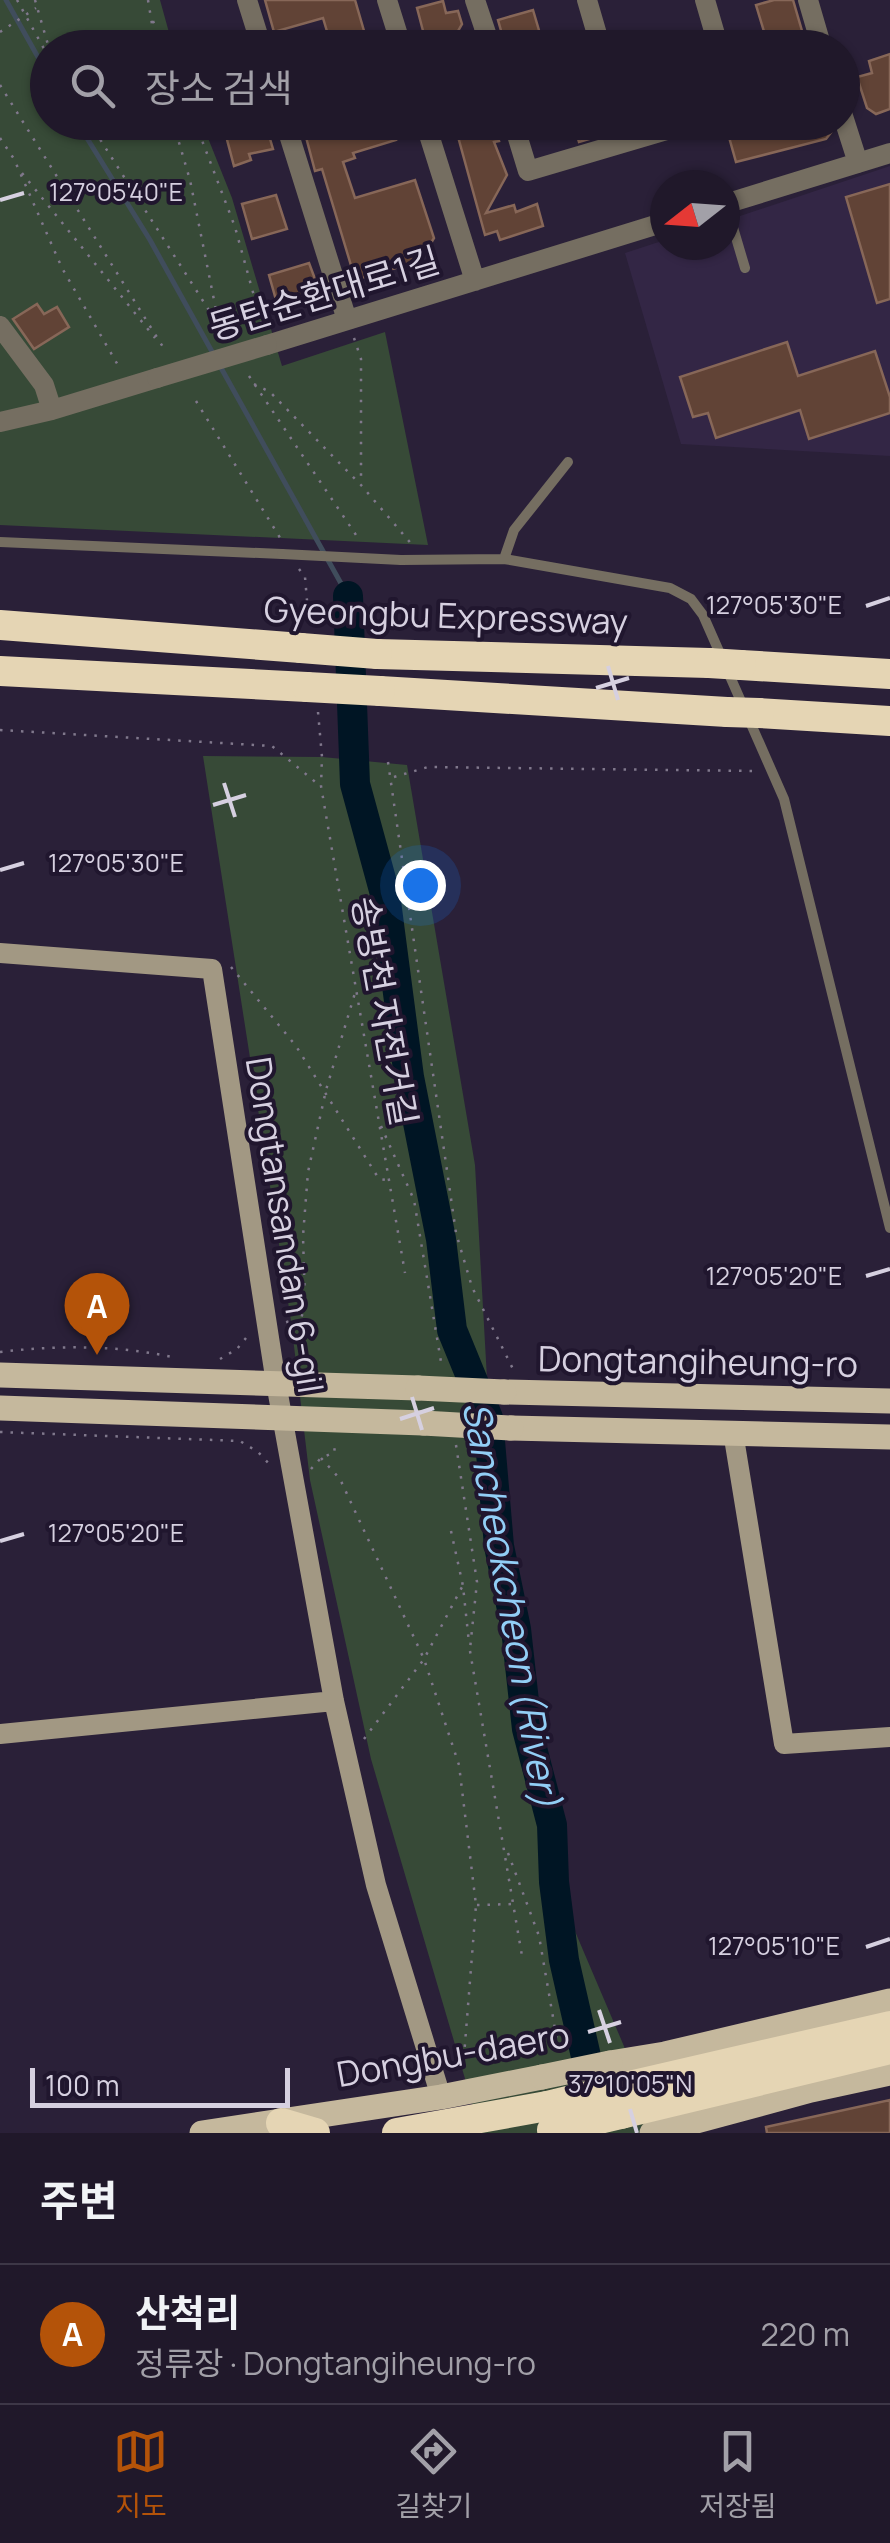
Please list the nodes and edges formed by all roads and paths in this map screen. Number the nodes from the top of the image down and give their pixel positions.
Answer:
1 (17, 0) edge
2 (34, 0) edge
3 (148, 0) edge
4 (247, 0) edge
5 (387, 0) edge
6 (475, 0) edge
7 (587, 0) edge
8 (705, 0) edge
9 (808, 0) edge
10 (37, 7) junction
11 (150, 15) junction
12 (25, 17) junction
13 (33, 30) edge
14 (44, 30) edge
15 (153, 30) edge
16 (156, 30) edge
17 (256, 30) edge
18 (396, 30) edge
19 (484, 30) edge
20 (596, 30) edge
21 (714, 30) edge
22 (817, 30) edge
23 (0, 32) edge
24 (0, 85) edge
25 (30, 133) edge
26 (0, 138) edge
27 (34, 140) edge
28 (100, 140) edge
29 (178, 140) edge
30 (202, 140) edge
31 (291, 140) edge
32 (431, 140) edge
33 (519, 140) edge
34 (607, 140) edge
35 (851, 140) edge
36 (890, 153) edge
37 (858, 163) junction
38 (17, 166) junction
39 (740, 199) edge
40 (650, 227) edge
41 (740, 250) edge
42 (746, 268) dead end
43 (475, 281) junction
44 (348, 320) junction
45 (0, 326) edge
46 (267, 345) junction
47 (249, 376) dead end
48 (254, 384) junction
49 (130, 387) junction
50 (196, 401) dead end
51 (52, 410) junction
52 (0, 422) edge
53 (568, 462) dead end
54 (361, 485) junction
55 (356, 535) dead end
56 (0, 542) edge
57 (284, 550) junction
58 (504, 559) junction
59 (425, 560) junction
60 (295, 561) dead end
61 (304, 577) dead end
62 (0, 625) edge
63 (0, 671) edge
64 (890, 674) edge
65 (890, 721) edge
66 (0, 730) edge
67 (322, 757) dead end
68 (388, 762) dead end
69 (770, 768) junction
70 (391, 778) junction
71 (320, 786) junction
72 (0, 954) edge
73 (233, 986) dead end
74 (356, 989) junction
75 (326, 1090) junction
76 (389, 1180) junction
77 (890, 1228) edge
78 (274, 1236) dead end
79 (404, 1273) dead end
80 (290, 1332) junction
81 (248, 1333) dead end
82 (0, 1352) edge
83 (178, 1358) dead end
84 (207, 1359) dead end
85 (320, 1366) dead end
86 (0, 1375) edge
87 (510, 1381) junction
88 (276, 1383) junction
89 (890, 1401) edge
90 (0, 1408) edge
91 (282, 1416) junction
92 (0, 1432) edge
93 (733, 1432) junction
94 (890, 1438) edge
95 (334, 1452) dead end
96 (321, 1458) junction
97 (271, 1468) dead end
98 (314, 1470) dead end
99 (452, 1530) dead end
100 (463, 1586) junction
101 (424, 1659) junction
102 (334, 1700) junction
103 (0, 1734) edge
104 (890, 1737) edge
105 (348, 1760) junction
106 (506, 1846) junction
107 (515, 1904) junction
108 (476, 1905) junction
109 (522, 1956) dead end
110 (890, 2001) edge
111 (890, 2026) edge
112 (890, 2049) edge
113 (890, 2072) edge
114 (615, 2089) junction
115 (451, 2095) junction
116 (548, 2102) edge
117 (281, 2123) junction
118 (202, 2133) edge
119 (315, 2133) edge
120 (396, 2133) edge
121 (652, 2133) edge

1 - 12 path
2 - 10 path
3 - 11 path
4 - 17 street
5 - 18 street
6 - 19 street
7 - 20 street
8 - 21 street
9 - 22 street
10 - 12 path
10 - 14 path
11 - 15 path
11 - 16 path
12 - 13 path
12 - 23 path
24 - 25 path
26 - 38 path
27 - 38 path
28 - 29 path
30 - 46 path
31 - 44 street
32 - 43 street
33 - 34 street
35 - 37 street
36 - 37 street
37 - 39 street
38 - 49 path
40 - 43 street, 동탄순환대로1길
41 - 42 lane
43 - 44 street, 동탄순환대로1길
44 - 46 street, 동탄순환대로1길
44 - 54 path
45 - 51 street
46 - 49 street, 동탄순환대로1길, bridge
47 - 48 path
48 - 54 path
48 - 55 path
49 - 51 street, 동탄순환대로1길
50 - 57 path
51 - 52 street, 동탄순환대로1길
53 - 58 lane
54 - 59 path
56 - 57 lane
57 - 59 lane, bridge
58 - 59 lane
58 - 69 lane
60 - 61 path
62 - 64 highway, Gyeongbu Expressway, bridge
63 - 65 highway, bridge
66 - 71 path
67 - 71 path, 송방천 자전거길
68 - 70 path
69 - 70 path
69 - 77 lane
70 - 87 path
71 - 74 path, 송방천 자전거길
72 - 88 street, Dongtansandan 6-gil
73 - 75 path
74 - 75 path
74 - 76 path, 송방천 자전거길
75 - 76 path
75 - 80 path
76 - 79 path, 송방천 자전거길
78 - 80 path
80 - 85 path
81 - 84 path
82 - 83 path
86 - 88 main road
87 - 88 main road, Dongtangiheung-ro, bridge
87 - 89 main road, Dongtangiheung-ro
88 - 91 street, Dongtansandan 6-gil
90 - 91 main road
91 - 93 main road, Dongtangiheung-ro, bridge
91 - 102 street, Dongtansandan 6-gil
92 - 97 path
93 - 94 main road, Dongtangiheung-ro
93 - 104 street
95 - 96 path
96 - 98 path
96 - 101 path
99 - 100 path
100 - 101 path
100 - 106 path
101 - 105 path
101 - 108 path
102 - 103 street
102 - 105 street, Dongtansandan 6-gil
105 - 115 street, Dongtansandan 6-gil
106 - 107 path
106 - 116 path
107 - 108 path
107 - 109 path
108 - 115 path
110 - 114 main road, Dongbu-daero
111 - 114 highway, Dongbu-daero
112 - 114 highway, Dongbu-daero
113 - 121 main road
114 - 116 highway, Dongbu-daero, bridge
114 - 116 main road, Dongbu-daero, bridge
115 - 116 main road, Dongbu-daero
115 - 117 main road, Dongbu-daero
116 - 120 highway, Dongbu-daero
117 - 118 main road, Dongbu-daero
117 - 119 highway

